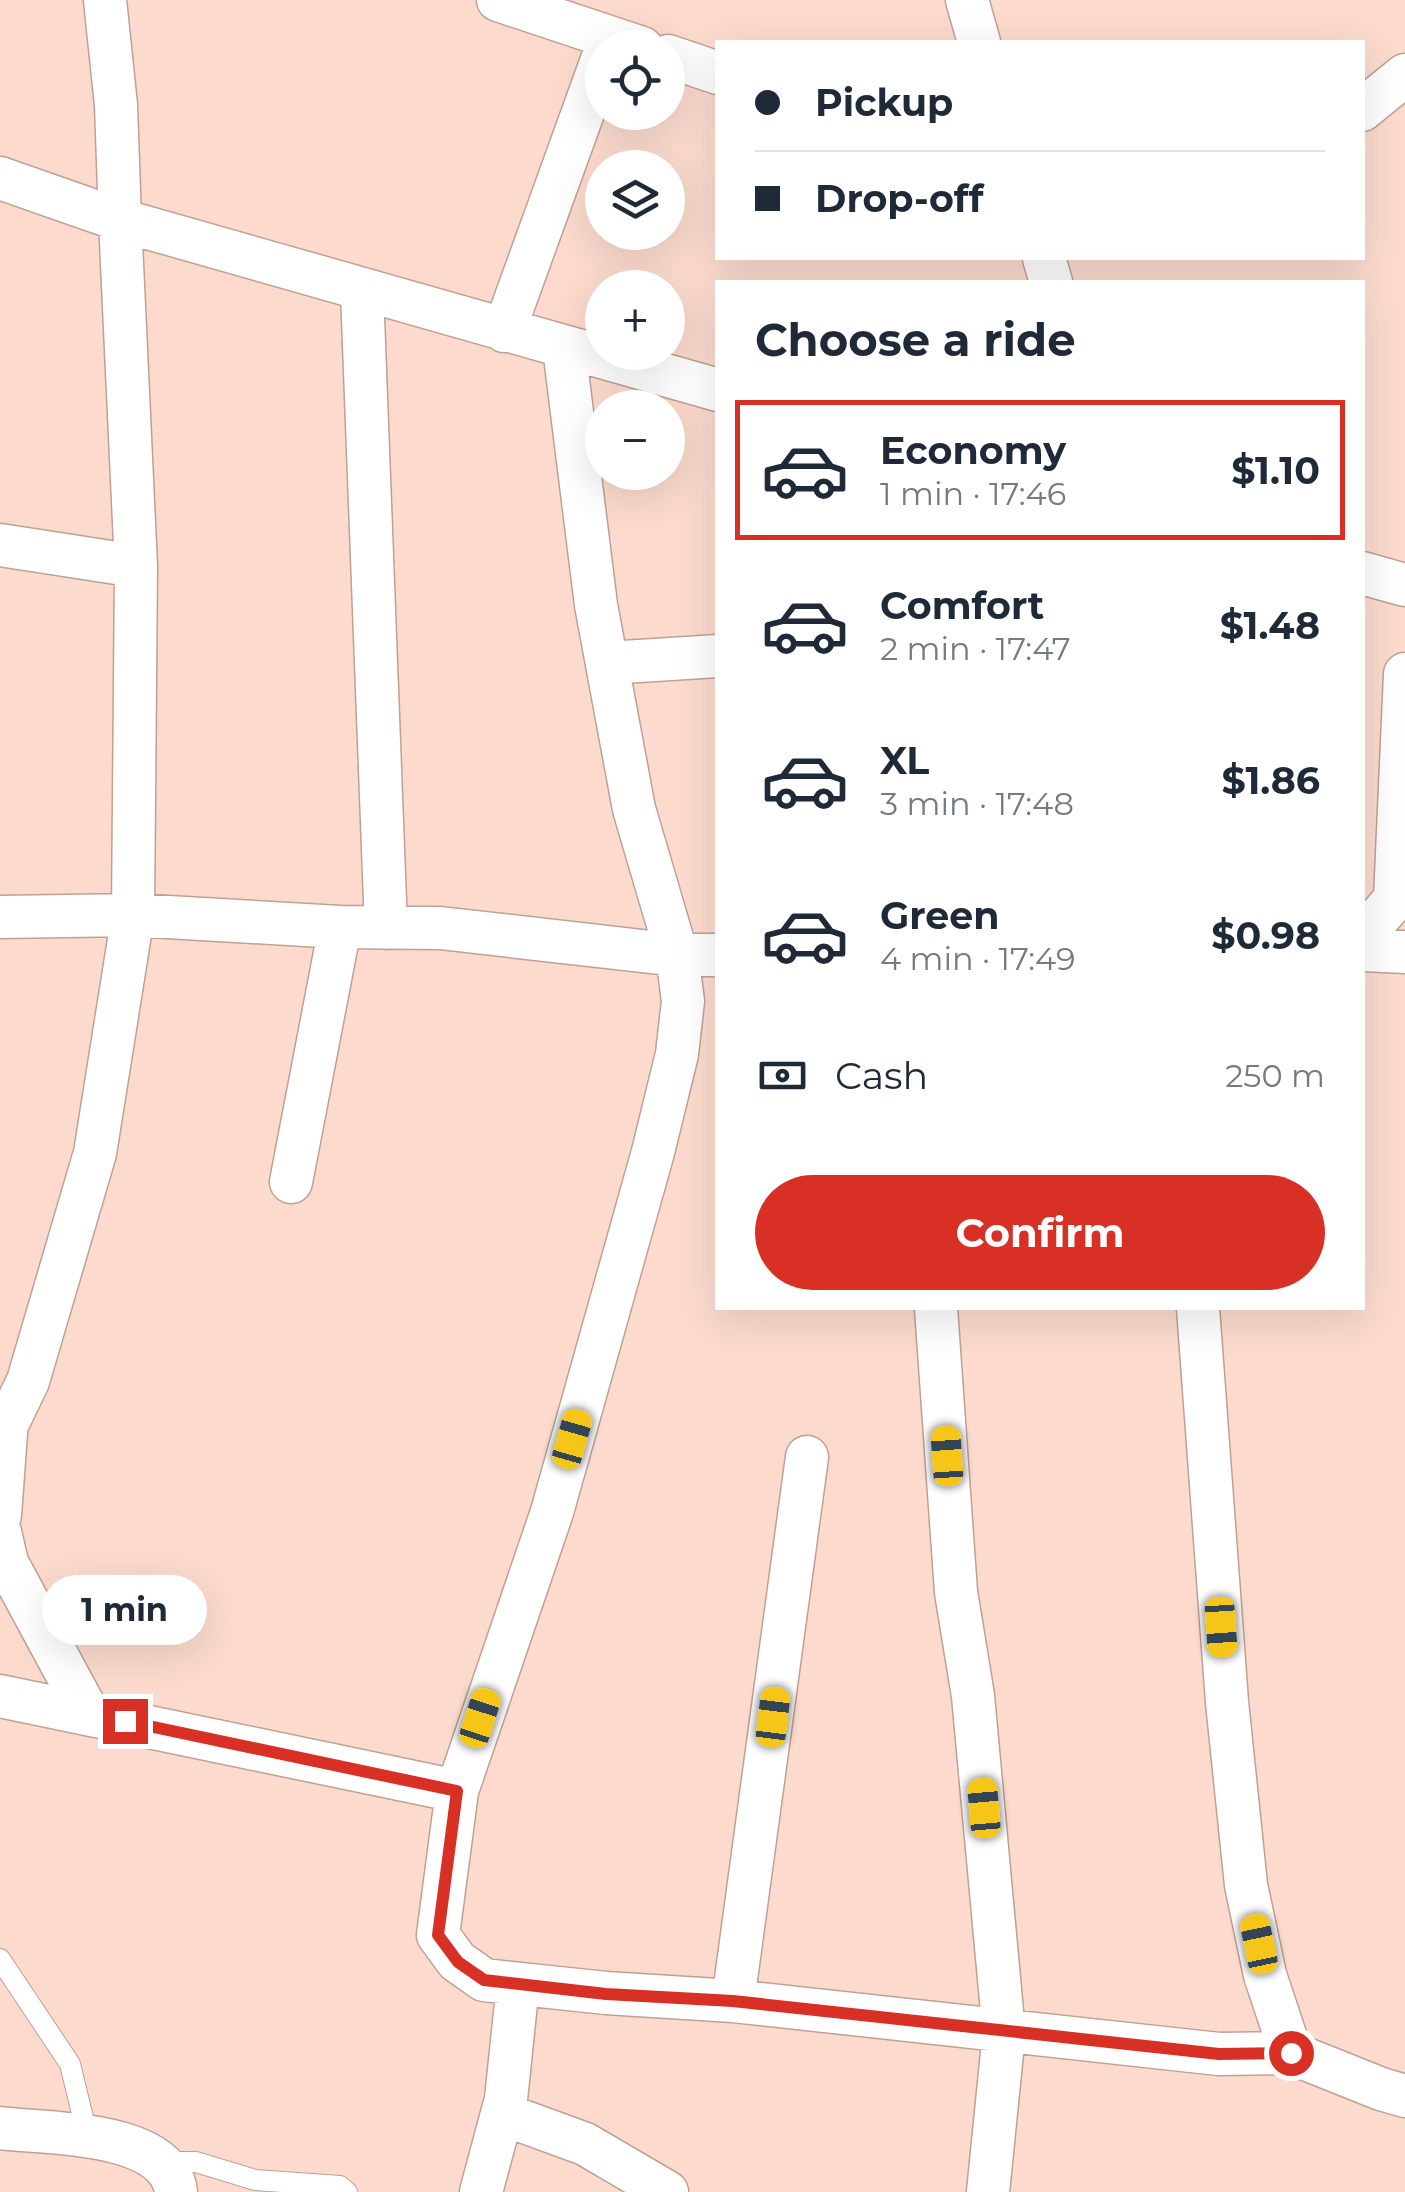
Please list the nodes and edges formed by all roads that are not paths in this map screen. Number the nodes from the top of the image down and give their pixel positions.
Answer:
1 (105, 0) edge
2 (498, 0) edge
3 (966, 0) edge
4 (585, 35) edge
5 (978, 40) edge
6 (685, 61) edge
7 (715, 71) edge
8 (1405, 75) edge
9 (1365, 108) edge
10 (585, 127) edge
11 (0, 178) edge
12 (120, 220) junction
13 (362, 291) junction
14 (504, 332) junction
15 (564, 348) junction
16 (715, 389) edge
17 (0, 545) edge
18 (136, 566) junction
19 (1365, 574) edge
20 (1405, 585) edge
21 (715, 656) edge
22 (607, 663) junction
23 (1405, 674) edge
24 (1400, 905) edge
25 (132, 914) junction
26 (0, 917) edge
27 (340, 927) junction
28 (386, 928) junction
29 (1365, 934) edge
30 (1365, 950) edge
31 (1405, 952) edge
32 (697, 955) edge
33 (292, 1182) dead end
34 (936, 1310) edge
35 (1198, 1310) edge
36 (3, 1436) edge
37 (807, 1457) dead end
38 (0, 1515) edge
39 (0, 1532) edge
40 (53, 1653) junction
41 (17, 1699) edge
42 (88, 1713) junction
43 (457, 1791) junction
44 (0, 1959) edge
45 (518, 1984) junction
46 (733, 2001) junction
47 (1004, 2033) junction
48 (1291, 2053) junction
49 (1405, 2096) edge
50 (503, 2114) junction
51 (0, 2128) edge
52 (88, 2138) junction
53 (169, 2177) edge
54 (346, 2192) edge
55 (481, 2192) edge
56 (667, 2192) edge
57 (988, 2192) edge

1 - 12 street
2 - 4 street
3 - 5 street
6 - 7 street
8 - 9 street
10 - 14 street
11 - 12 street
12 - 13 street
12 - 18 street
13 - 14 street
13 - 28 street
14 - 15 street
15 - 16 street
15 - 22 street
17 - 18 street
18 - 25 street
19 - 20 street
21 - 22 street
22 - 32 street
23 - 24 street
24 - 29 street
25 - 26 street
25 - 27 street
25 - 36 street
27 - 28 street
27 - 33 street
28 - 32 street
30 - 31 street
32 - 43 street
34 - 47 street
35 - 48 street
36 - 38 street
37 - 46 street
39 - 40 street
40 - 41 street
40 - 42 street
41 - 42 street
42 - 43 street
43 - 45 street
44 - 52 lane
45 - 46 street
45 - 50 street
46 - 47 street
47 - 48 street
47 - 57 street
48 - 49 street
50 - 55 street
50 - 56 street
51 - 52 street
52 - 53 street
53 - 54 lane

